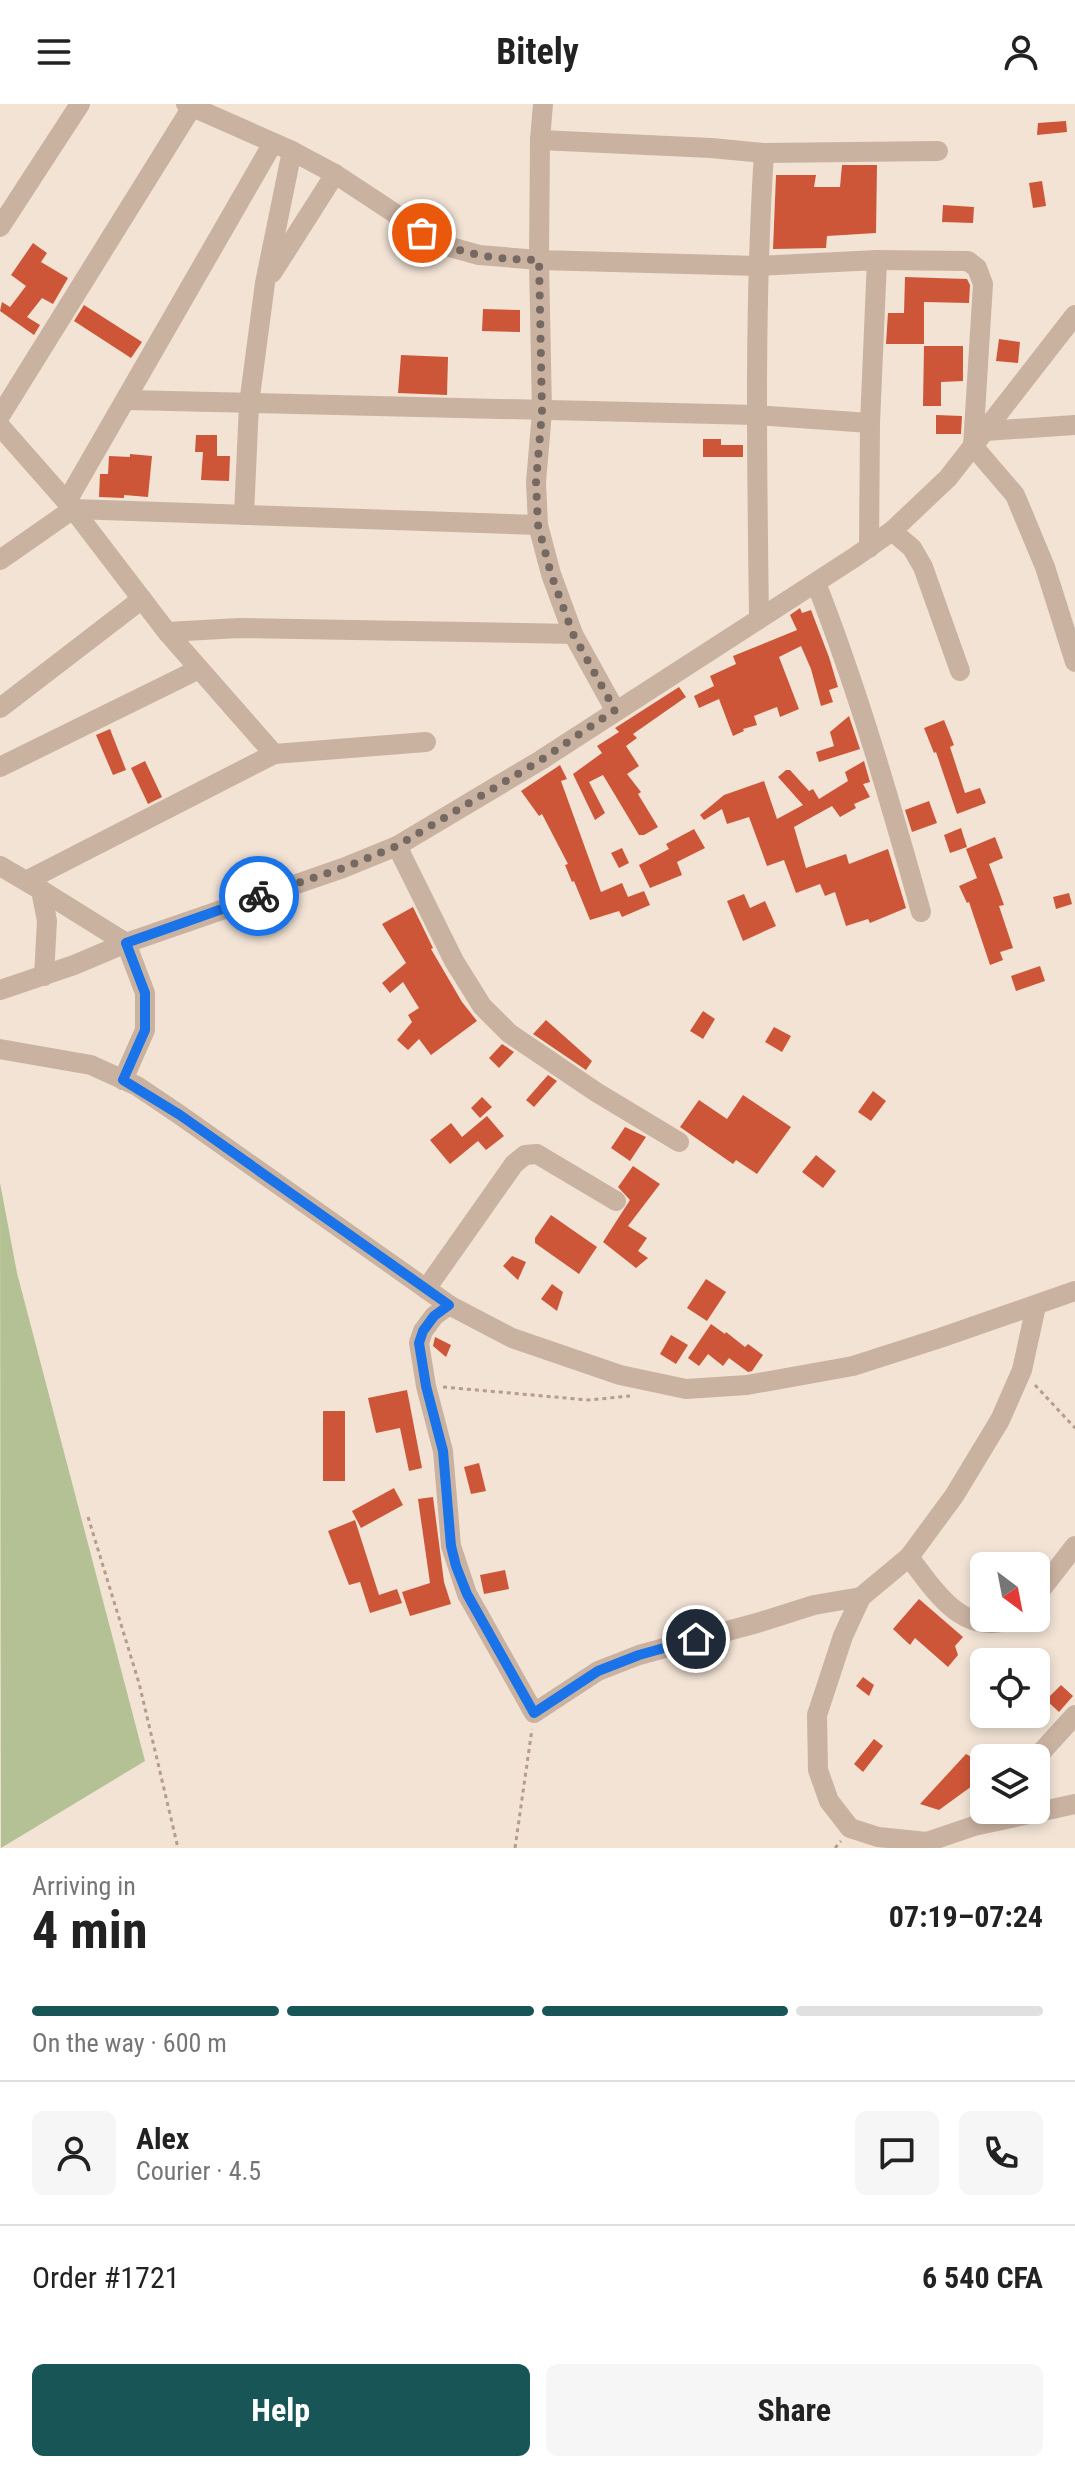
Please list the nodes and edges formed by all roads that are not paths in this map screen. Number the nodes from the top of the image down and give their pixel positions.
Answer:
1 (80, 104) edge
2 (543, 104) edge
3 (189, 105) edge
4 (540, 140) junction
5 (282, 147) junction
6 (938, 151) dead end
7 (764, 153) junction
8 (335, 174) junction
9 (0, 227) edge
10 (539, 260) junction
11 (877, 260) junction
12 (759, 266) junction
13 (265, 283) junction
14 (1075, 315) edge
15 (127, 400) junction
16 (249, 404) junction
17 (542, 412) junction
18 (756, 415) junction
19 (0, 416) edge
20 (870, 423) junction
21 (1075, 425) edge
22 (0, 426) edge
23 (980, 438) junction
24 (70, 505) junction
25 (244, 515) junction
26 (538, 525) junction
27 (892, 531) junction
28 (869, 548) junction
29 (0, 560) edge
30 (816, 583) junction
31 (142, 599) junction
32 (759, 619) junction
33 (167, 632) junction
34 (573, 634) junction
35 (1075, 662) edge
36 (199, 669) junction
37 (960, 671) dead end
38 (0, 708) edge
39 (615, 710) junction
40 (426, 742) dead end
41 (274, 754) junction
42 (0, 767) edge
43 (397, 846) junction
44 (0, 866) edge
45 (33, 886) junction
46 (921, 912) dead end
47 (126, 943) junction
48 (44, 976) junction
49 (0, 990) edge
50 (0, 1049) edge
51 (123, 1080) junction
52 (679, 1142) dead end
53 (616, 1201) dead end
54 (426, 1289) junction
55 (1075, 1291) edge
56 (449, 1305) junction
57 (1036, 1306) junction
58 (1075, 1546) edge
59 (909, 1557) junction
60 (1050, 1578) edge
61 (861, 1597) junction
62 (970, 1619) edge
63 (1075, 1715) edge
64 (1049, 1744) edge
65 (1075, 1804) edge
66 (974, 1826) joint

1 - 9 street
2 - 4 street
3 - 5 street
3 - 19 street
4 - 7 street
4 - 10 street
5 - 8 street
5 - 13 street
5 - 15 street
6 - 7 street
7 - 12 street
8 - 10 street
8 - 13 street
10 - 12 street
10 - 17 street
11 - 12 street
11 - 20 street
11 - 23 street
12 - 18 street
13 - 16 street
14 - 23 street
15 - 16 street
15 - 24 street
16 - 17 street
16 - 25 street
17 - 18 street
17 - 26 street
18 - 20 street
18 - 32 street
20 - 28 street
21 - 23 street
22 - 24 street
23 - 27 street
23 - 35 street
24 - 25 street
24 - 29 street
24 - 31 street
25 - 26 street
26 - 34 street
27 - 28 street
27 - 37 street
28 - 30 street
30 - 32 street
30 - 46 street
31 - 33 street
31 - 38 street
32 - 39 street
33 - 34 street
33 - 36 street
34 - 39 street
36 - 41 street
36 - 42 street
39 - 43 street
40 - 41 street
41 - 45 street
43 - 47 street
43 - 52 street
44 - 45 street
45 - 47 street
45 - 48 street
47 - 48 street
47 - 51 street
48 - 49 street
50 - 51 street
51 - 54 street
53 - 54 street
54 - 56 street
55 - 57 street
56 - 57 street
56 - 61 street
57 - 59 street
58 - 60 street
59 - 61 street
59 - 62 street
61 - 66 street
63 - 64 street
65 - 66 street

